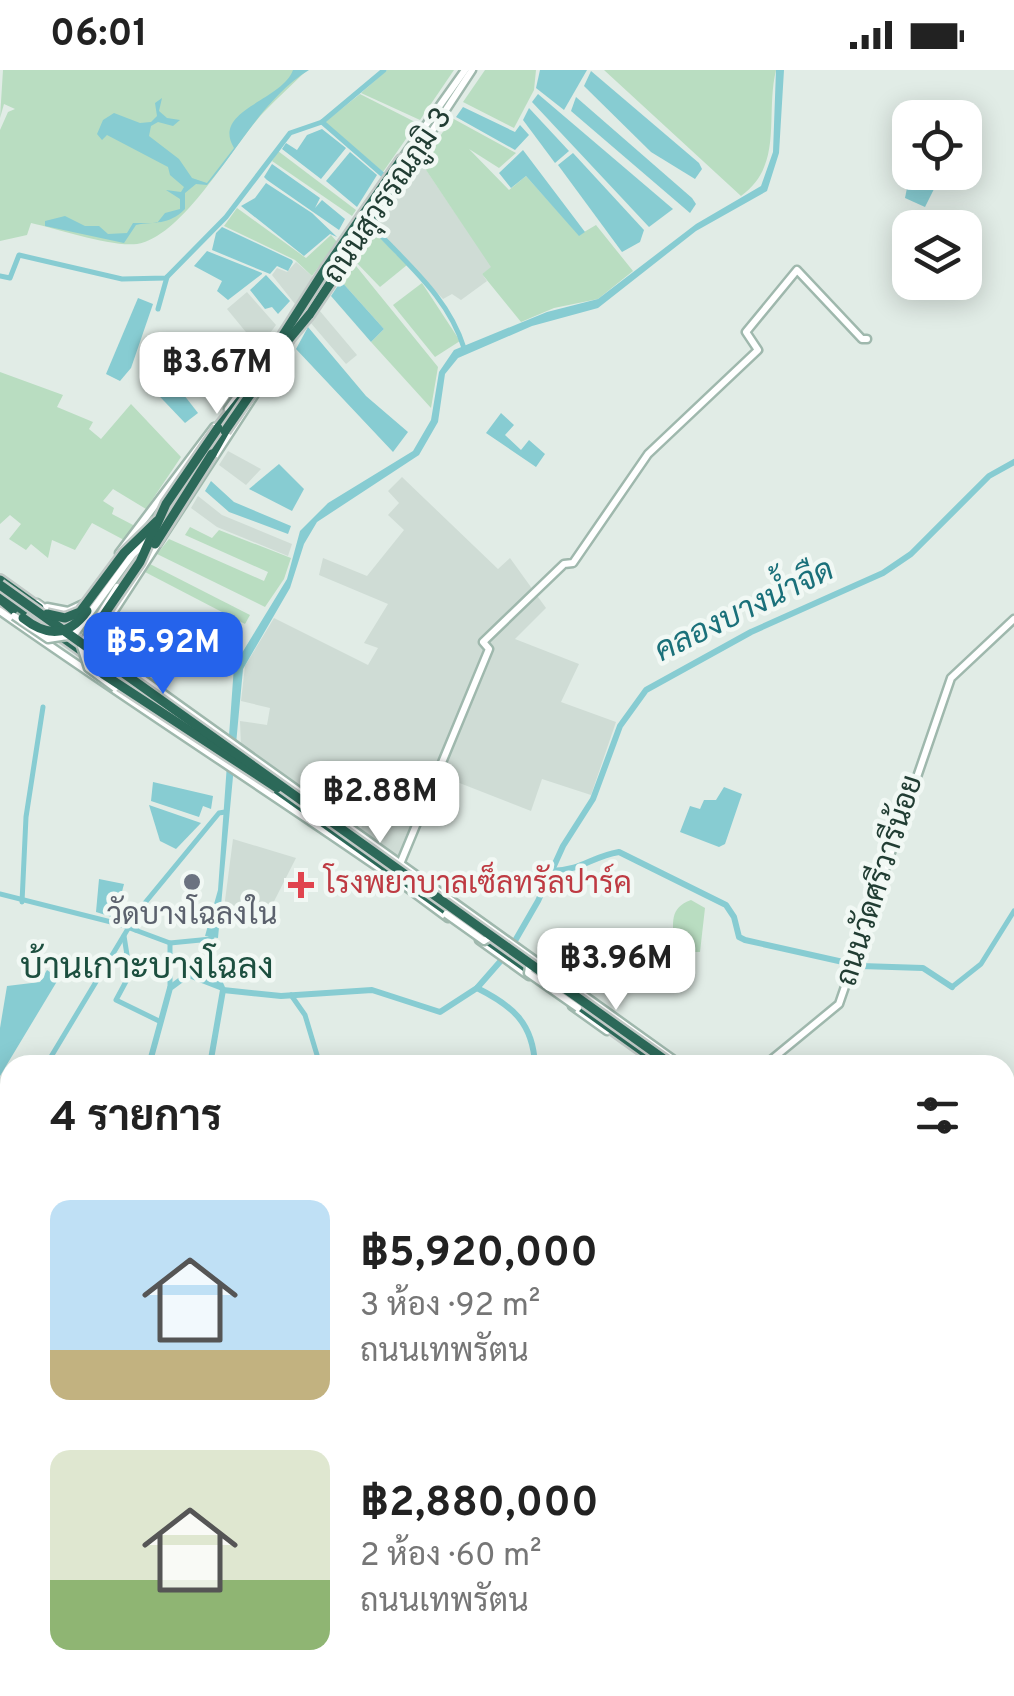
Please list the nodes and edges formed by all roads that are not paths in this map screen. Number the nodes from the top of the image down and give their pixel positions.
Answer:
1 (468, 70) edge
2 (467, 88) dead end
3 (452, 104) junction
4 (401, 160) joint
5 (388, 181) junction
6 (371, 225) junction
7 (867, 338) dead end
8 (274, 365) junction
9 (246, 393) junction
10 (225, 431) junction
11 (191, 447) dead end
12 (191, 456) junction
13 (170, 483) junction
14 (0, 591) edge
15 (37, 603) junction
16 (84, 603) junction
17 (1014, 619) edge
18 (108, 620) junction
19 (133, 672) junction
20 (190, 737) junction
21 (224, 748) junction
22 (242, 761) junction
23 (280, 791) junction
24 (352, 836) junction
25 (372, 845) junction
26 (362, 850) junction
27 (398, 863) junction
28 (381, 869) junction
29 (392, 876) junction
30 (503, 947) junction
31 (516, 957) junction
32 (608, 1015) junction
33 (632, 1048) junction
34 (649, 1055) edge
35 (657, 1055) edge
36 (657, 1055) edge
37 (659, 1055) edge
38 (779, 1055) edge

1 - 3 main road, ถนนสุวรรณภูมิ 3
1 - 4 main road, ถนนสุวรรณภูมิ 3
2 - 3 main road
3 - 5 main road, ถนนสุวรรณภูมิ 3
4 - 5 highway
5 - 6 highway
5 - 9 highway, bridge
5 - 12 main road, ถนนสุวรรณภูมิ 3
6 - 8 main road, ถนนสุวรรณภูมิ 3
6 - 10 highway, bridge
7 - 27 main road
8 - 14 main road, bridge
8 - 18 main road, ถนนสุวรรณภูมิ 3
9 - 14 highway, bridge
9 - 23 highway, bridge
10 - 14 highway, bridge
10 - 23 highway, bridge
11 - 12 main road
12 - 13 main road, ถนนสุวรรณภูมิ 3
13 - 16 main road, ถนนสุวรรณภูมิ 3
13 - 20 main road, bridge
14 - 15 main road
14 - 20 main road
14 - 21 highway
14 - 23 highway, bridge
15 - 16 main road
15 - 19 main road
16 - 18 main road
17 - 38 main road, ถนนวัดศรีวารีน้อย
18 - 19 main road
19 - 21 main road
20 - 21 main road
21 - 22 highway, bridge
22 - 23 highway
22 - 24 highway
22 - 25 main road
23 - 26 highway
23 - 28 main road
23 - 35 highway, bridge
24 - 25 highway
24 - 30 highway
25 - 27 main road
26 - 28 highway
26 - 30 highway
27 - 29 main road, bridge
27 - 30 main road
28 - 29 main road
29 - 30 main road
30 - 31 highway, bridge
31 - 32 main road
31 - 33 main road
31 - 36 highway
32 - 33 main road, bridge
32 - 37 main road
33 - 34 main road

